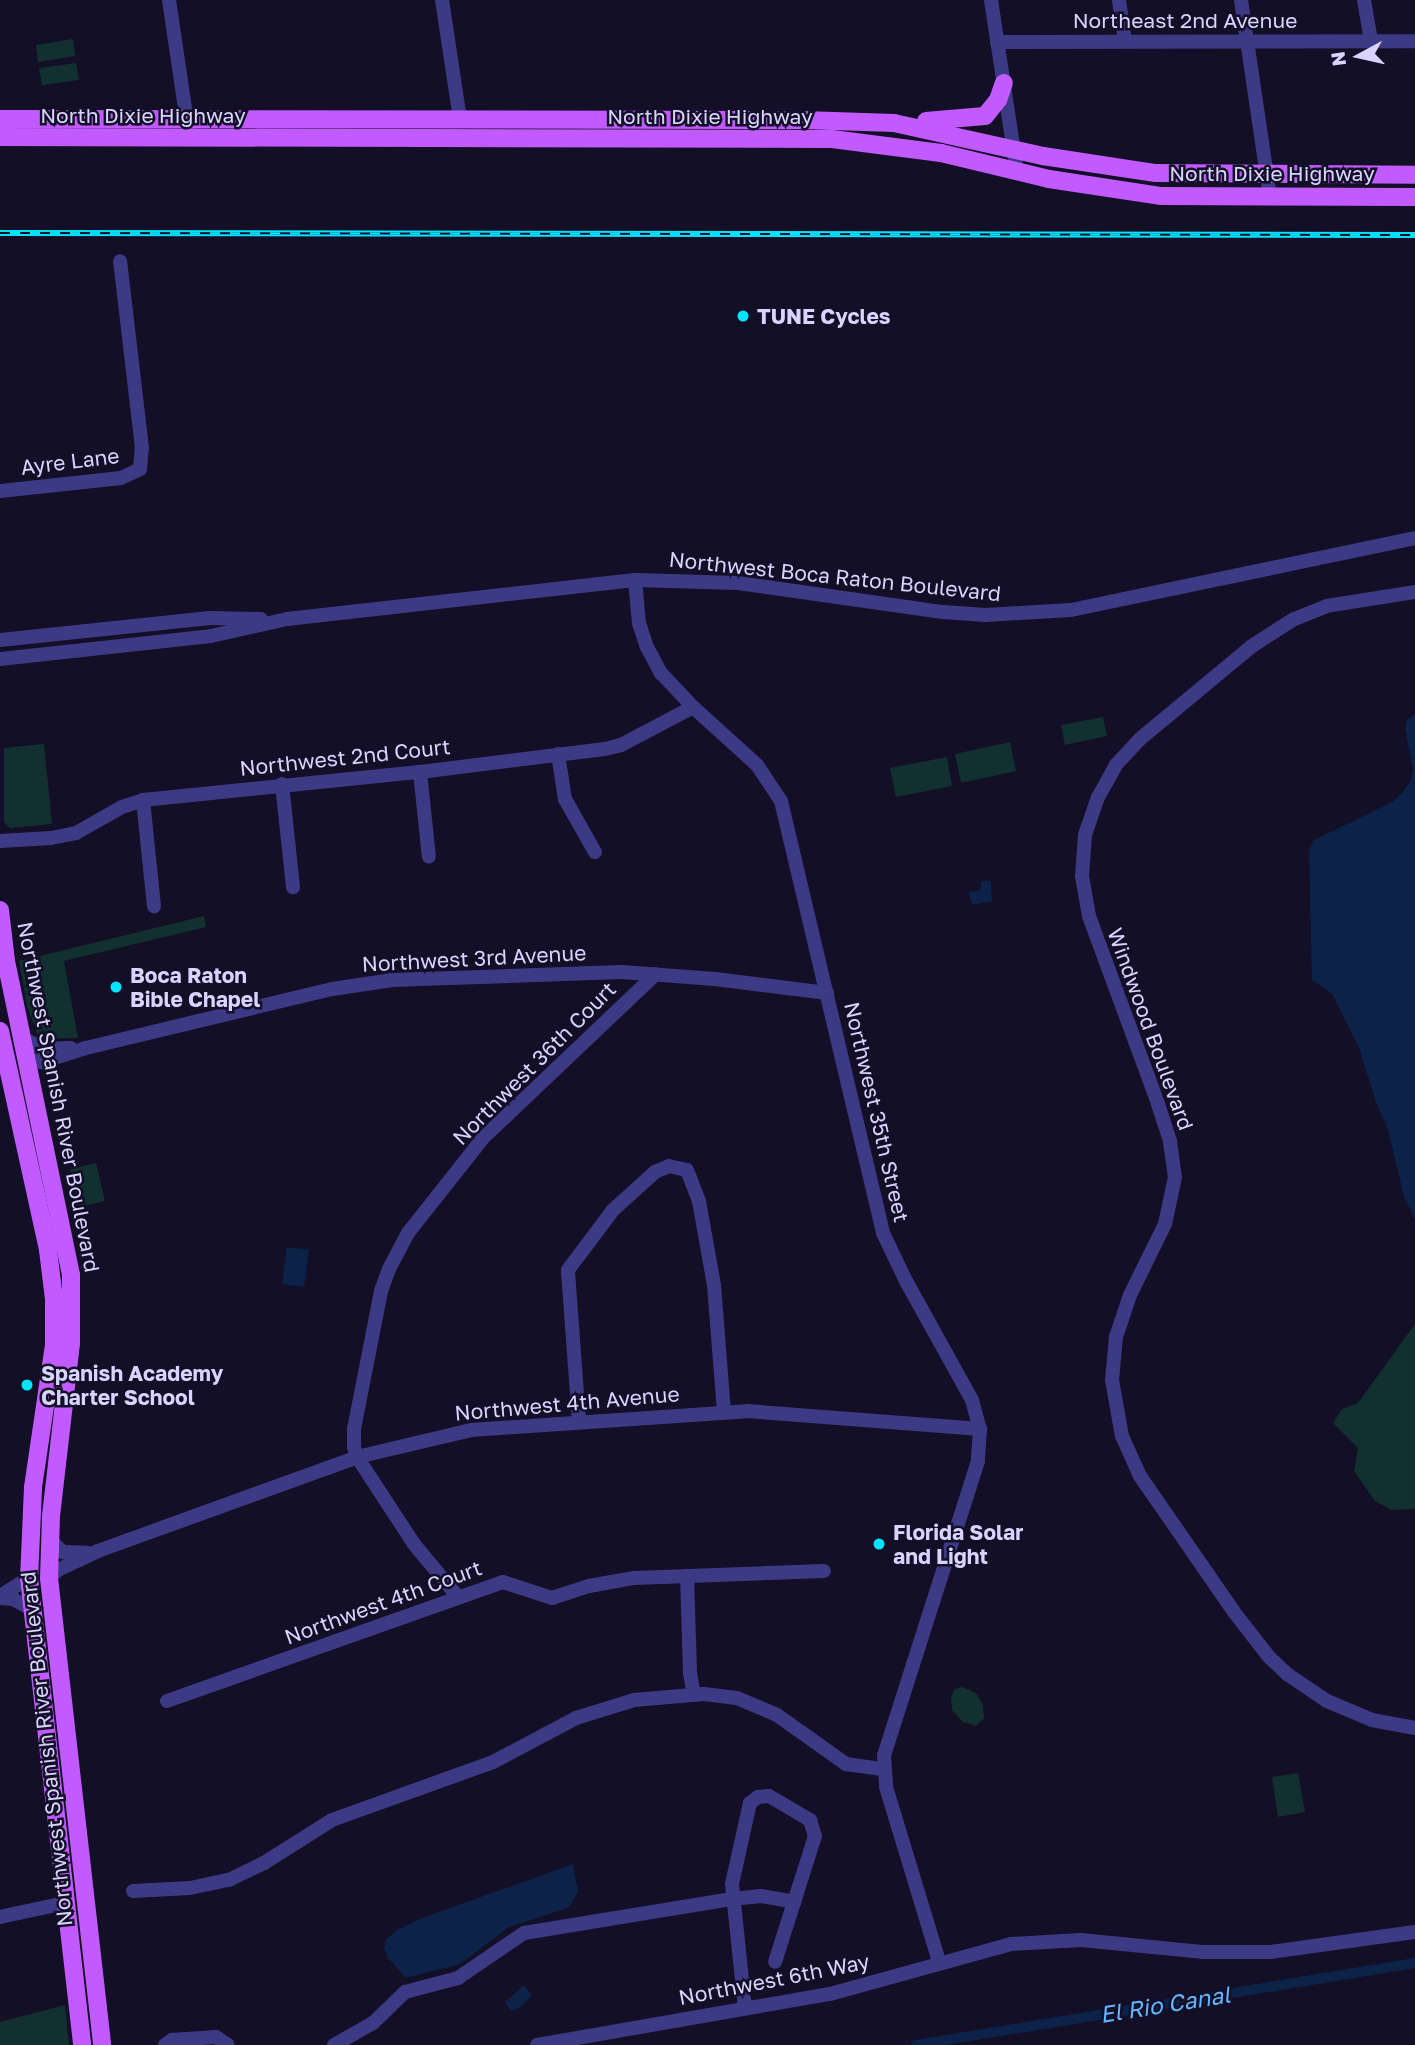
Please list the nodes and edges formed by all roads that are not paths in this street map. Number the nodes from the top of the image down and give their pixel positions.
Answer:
1 (169, 0) edge
2 (442, 0) edge
3 (991, 0) edge
4 (1119, 0) edge
5 (1241, 0) edge
6 (1364, 0) edge
7 (1125, 41) junction
8 (1248, 41) junction
9 (1371, 41) junction
10 (1415, 41) edge
11 (997, 42) junction
12 (1003, 83) junction
13 (0, 118) edge
14 (460, 118) junction
15 (187, 119) junction
16 (894, 123) junction
17 (0, 137) edge
18 (190, 138) junction
19 (1013, 149) junction
20 (1017, 172) junction
21 (1267, 174) junction
22 (1415, 175) edge
23 (1270, 197) junction
24 (1415, 197) edge
25 (120, 261) dead end
26 (0, 491) edge
27 (1415, 538) edge
28 (635, 580) junction
29 (1415, 592) edge
30 (287, 619) junction
31 (0, 640) edge
32 (0, 659) edge
33 (693, 707) junction
34 (558, 754) junction
35 (420, 772) junction
36 (282, 784) junction
37 (143, 800) junction
38 (0, 841) edge
39 (595, 852) dead end
40 (429, 857) dead end
41 (293, 887) dead end
42 (154, 905) dead end
43 (0, 910) edge
44 (656, 974) junction
45 (0, 991) edge
46 (827, 993) junction
47 (0, 1031) edge
48 (23, 1038) junction
49 (86, 1048) junction
50 (27, 1058) junction
51 (5, 1073) edge
52 (52, 1172) junction
53 (34, 1190) junction
54 (72, 1286) junction
55 (724, 1412) junction
56 (579, 1421) junction
57 (980, 1429) junction
58 (357, 1457) junction
59 (50, 1540) junction
60 (92, 1553) junction
61 (824, 1572) dead end
62 (687, 1576) junction
63 (29, 1578) junction
64 (49, 1578) junction
65 (0, 1597) edge
66 (458, 1597) junction
67 (31, 1609) junction
68 (694, 1695) junction
69 (167, 1701) dead end
70 (1415, 1728) edge
71 (883, 1769) junction
72 (133, 1891) dead end
73 (732, 1899) junction
74 (794, 1902) junction
75 (65, 1903) junction
76 (0, 1917) edge
77 (1415, 1932) edge
78 (939, 1961) junction
79 (775, 1962) dead end
80 (746, 2008) junction
81 (99, 2014) junction
82 (340, 2044) edge
83 (82, 2045) edge
84 (102, 2045) edge
85 (165, 2045) edge
86 (228, 2045) edge
87 (537, 2045) edge

1 - 15 street
2 - 14 street
3 - 11 street
4 - 7 street
5 - 8 street
6 - 9 street
7 - 8 street, Northeast 2nd Avenue
7 - 11 street, Northeast 2nd Avenue
8 - 9 street, Northeast 2nd Avenue
8 - 21 street
9 - 10 street, Northeast 2nd Avenue
11 - 12 street
12 - 16 main road
12 - 19 street
13 - 15 main road, North Dixie Highway
14 - 15 main road, North Dixie Highway
14 - 16 main road, North Dixie Highway
15 - 18 street
16 - 19 main road, North Dixie Highway
17 - 18 main road, North Dixie Highway
18 - 20 main road, North Dixie Highway
19 - 20 street
19 - 21 main road, North Dixie Highway
20 - 23 main road, North Dixie Highway
21 - 22 main road, North Dixie Highway
21 - 23 street
23 - 24 main road, North Dixie Highway
25 - 26 street, Ayre Lane
27 - 28 street, Northwest Boca Raton Boulevard
28 - 30 street, Northwest Boca Raton Boulevard
28 - 33 street, Northwest 35th Street
29 - 70 street, Windwood Boulevard
30 - 31 street, Northwest Boca Raton Boulevard
30 - 32 street, Northwest Boca Raton Boulevard
33 - 34 street, Northwest 2nd Court
33 - 46 street, Northwest 35th Street
34 - 35 street, Northwest 2nd Court
34 - 39 street
35 - 36 street, Northwest 2nd Court
35 - 40 street
36 - 37 street, Northwest 2nd Court
36 - 41 street
37 - 38 street, Northwest 2nd Court
37 - 42 street
43 - 48 main road, Northwest Spanish River Boulevard
44 - 46 street, Northwest 3rd Avenue
44 - 49 street, Northwest 3rd Avenue
44 - 58 street, Northwest 36th Court
45 - 50 main road
46 - 57 street, Northwest 35th Street
47 - 51 main road, Northwest Spanish River Boulevard
48 - 49 street, Northwest 3rd Avenue
48 - 50 main road, Northwest Spanish River Boulevard
49 - 50 street, Northwest 3rd Avenue
50 - 52 main road, Northwest Spanish River Boulevard
51 - 52 main road
51 - 53 main road, Northwest Spanish River Boulevard
52 - 54 main road, Northwest Spanish River Boulevard
53 - 54 main road
53 - 63 main road, Northwest Spanish River Boulevard
54 - 59 main road, Northwest Spanish River Boulevard
55 - 56 street, Northwest 4th Avenue
55 - 56 street
55 - 57 street, Northwest 4th Avenue
56 - 58 street, Northwest 4th Avenue
57 - 71 street, Northwest 35th Street
58 - 60 street, Northwest 4th Avenue
58 - 66 street
59 - 60 street, Northwest 4th Avenue
59 - 64 main road, Northwest Spanish River Boulevard
60 - 64 street, Northwest 4th Avenue
61 - 62 street, Northwest 4th Court
62 - 66 street, Northwest 4th Court
62 - 68 street
63 - 65 street
63 - 67 main road, Northwest Spanish River Boulevard
64 - 81 main road, Northwest Spanish River Boulevard
65 - 67 street
66 - 69 street, Northwest 4th Court
67 - 75 main road, Northwest Spanish River Boulevard
68 - 71 street
68 - 72 street
71 - 78 street, Northwest 35th Street
73 - 74 street
73 - 74 street
73 - 80 street
73 - 82 street
74 - 79 street
75 - 76 street
75 - 81 main road
75 - 83 main road, Northwest Spanish River Boulevard
77 - 78 street, Northwest 6th Way
78 - 80 street, Northwest 6th Way
80 - 87 street, Northwest 6th Way
81 - 84 main road, Northwest Spanish River Boulevard
85 - 86 street

